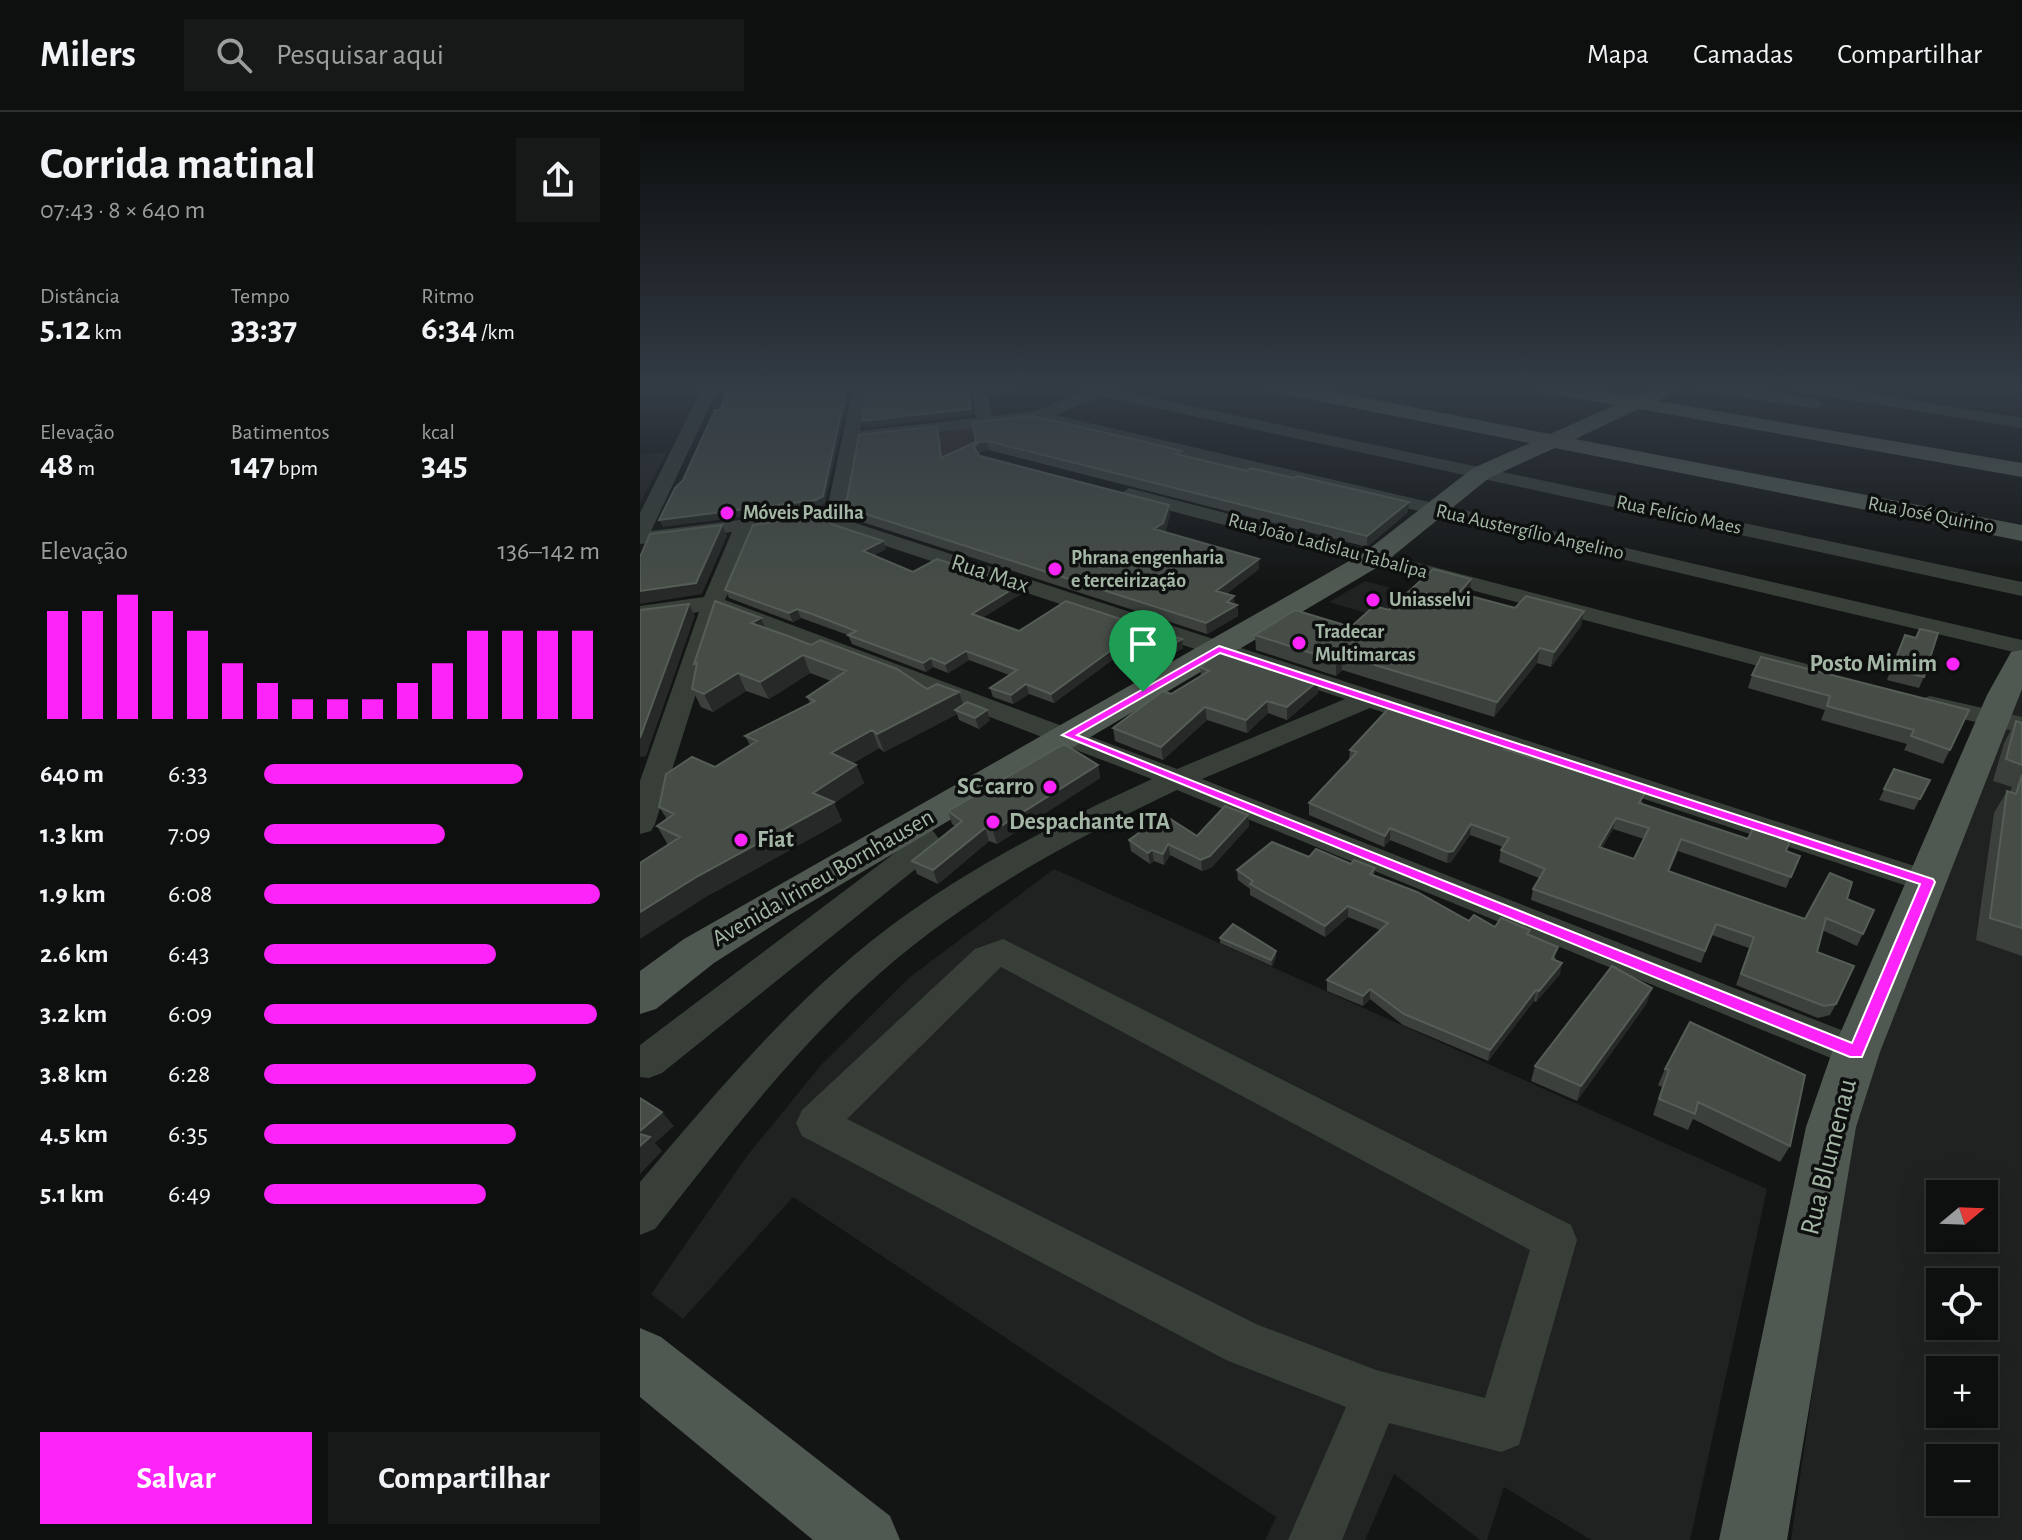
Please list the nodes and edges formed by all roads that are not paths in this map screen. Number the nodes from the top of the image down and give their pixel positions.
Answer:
1 (679, 453) edge
2 (849, 453) edge
3 (1195, 453) edge
4 (1390, 453) edge
5 (1526, 453) edge
6 (1611, 453) edge
7 (1922, 453) edge
8 (2022, 470) edge
9 (1481, 473) junction
10 (1111, 490) edge
11 (1435, 509) junction
12 (825, 515) junction
13 (746, 524) junction
14 (2022, 533) edge
15 (640, 536) edge
16 (1374, 558) junction
17 (2022, 589) edge
18 (713, 603) junction
19 (640, 613) edge
20 (2022, 647) edge
21 (1219, 649) junction
22 (2022, 659) edge
23 (1823, 676) edge
24 (1900, 696) edge
25 (1369, 699) junction
26 (2007, 723) edge
27 (1067, 735) junction
28 (1176, 779) junction
29 (640, 824) edge
30 (910, 826) junction
31 (1928, 882) junction
32 (640, 996) edge
33 (1856, 1052) junction
34 (640, 1061) edge
35 (640, 1214) edge
36 (640, 1358) edge
37 (1376, 1395) junction
38 (866, 1540) edge
39 (1315, 1540) edge
40 (1753, 1540) edge

1 - 15 street
2 - 12 street
3 - 11 street, Rua Austergílio Angelino
4 - 9 street, Rua Felício Maes
5 - 9 main road, Avenida Irineu Bornhausen
6 - 14 main road, Rua José Quirino
7 - 8 main road
9 - 11 main road, Avenida Irineu Bornhausen
9 - 17 street, Rua Felício Maes
10 - 16 street, Rua João Ladislau Tabalipa
11 - 16 main road, Avenida Irineu Bornhausen
11 - 20 street, Rua Austergílio Angelino
12 - 13 street
12 - 21 street, Rua Max
13 - 15 street
13 - 18 street
16 - 21 main road, Avenida Irineu Bornhausen
16 - 23 street, Rua João Ladislau Tabalipa
18 - 19 street
18 - 27 street
18 - 29 street
21 - 25 street, Rua Max
21 - 27 main road, Avenida Irineu Bornhausen
22 - 26 main road, Rua Blumenau
24 - 26 street
25 - 28 street
25 - 31 street, Rua Max
26 - 31 main road, Rua Blumenau
27 - 28 street
27 - 30 main road, Avenida Irineu Bornhausen
28 - 33 street
28 - 35 street
30 - 32 main road, Avenida Irineu Bornhausen
30 - 34 street
31 - 33 main road, Rua Blumenau
33 - 40 main road, Rua Blumenau
36 - 38 main road
37 - 37 street
37 - 39 street

